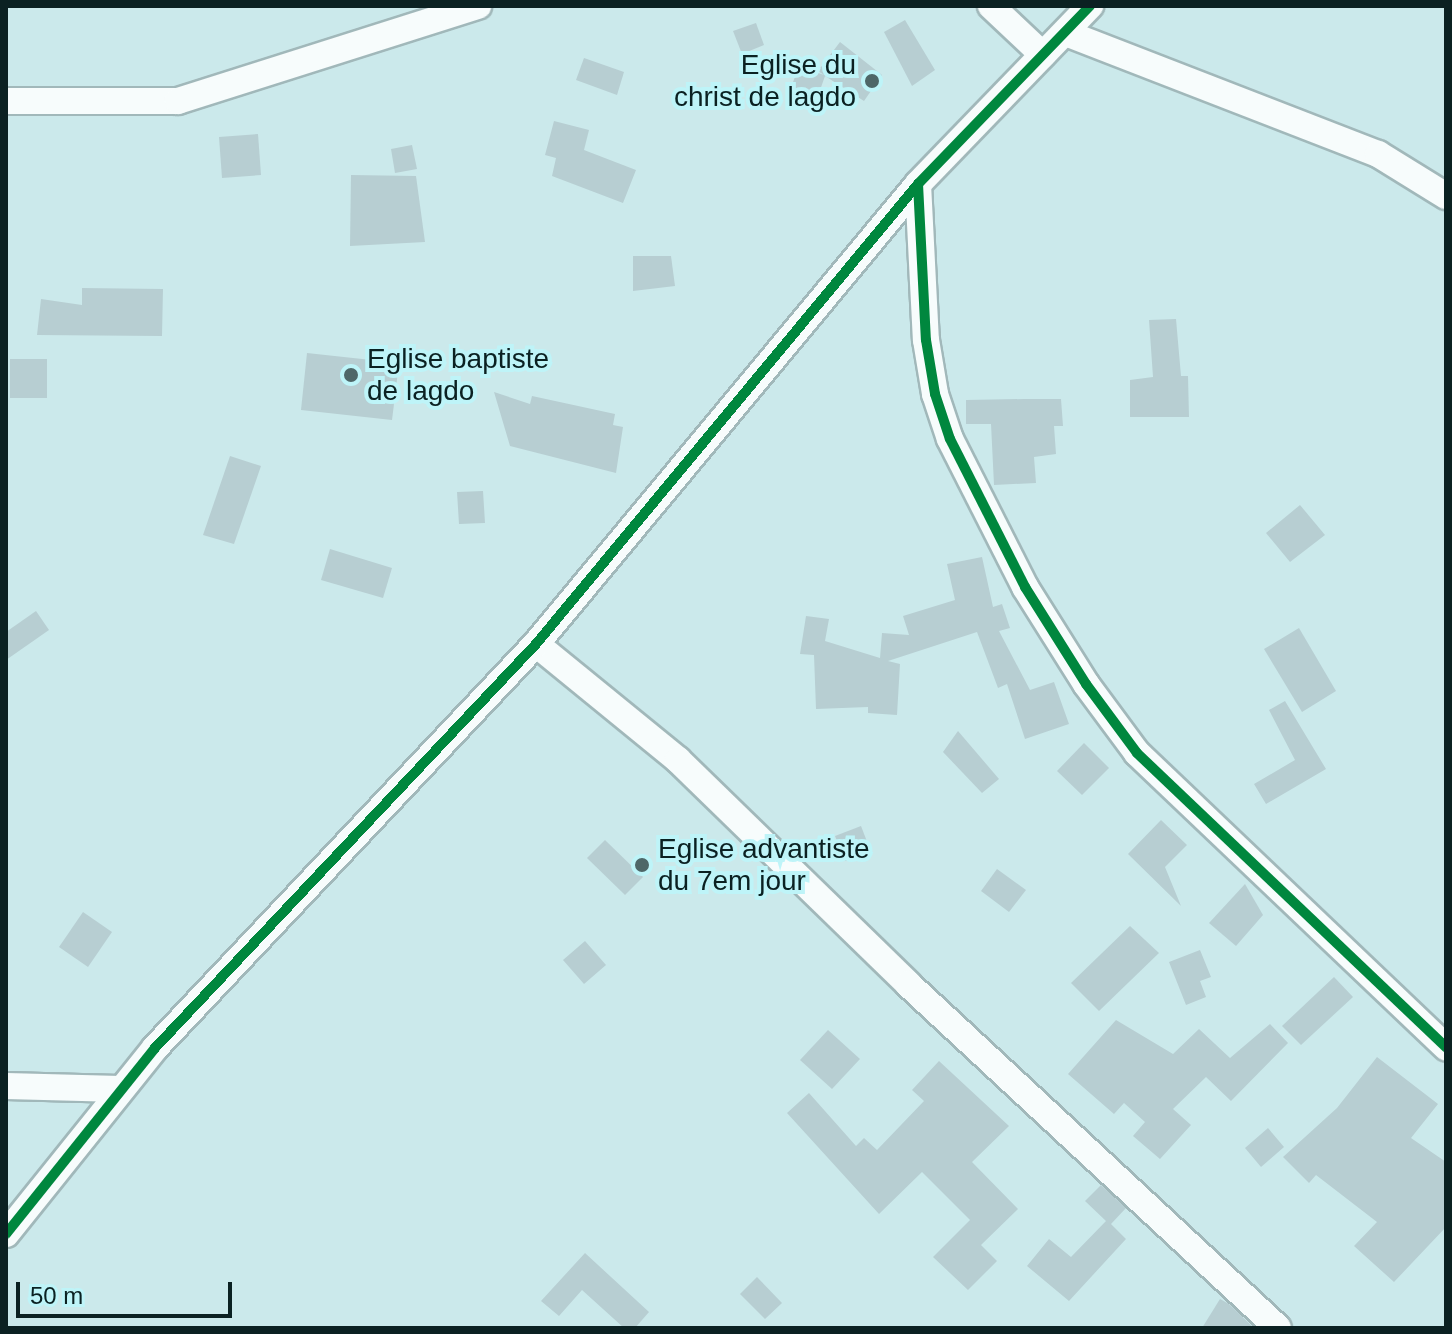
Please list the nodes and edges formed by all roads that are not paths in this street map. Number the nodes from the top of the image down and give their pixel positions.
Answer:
1 (478, 6) edge
2 (991, 6) edge
3 (1090, 6) edge
4 (1066, 33) junction
5 (1043, 55) junction
6 (6, 101) edge
7 (918, 184) junction
8 (1446, 196) edge
9 (536, 644) junction
10 (1446, 1047) edge
11 (6, 1086) edge
12 (120, 1089) junction
13 (6, 1234) edge
14 (1278, 1328) edge

1 - 6 street
2 - 5 street
3 - 4 street
4 - 5 street
4 - 8 street
5 - 7 street
7 - 9 street
7 - 10 street
9 - 12 street
9 - 14 street
11 - 12 street
12 - 13 street

